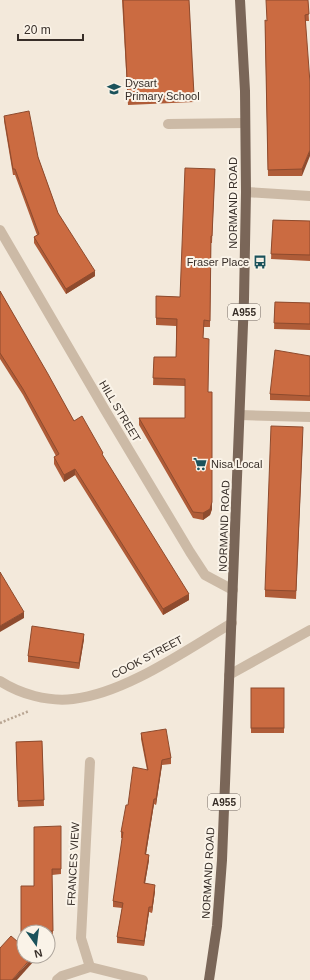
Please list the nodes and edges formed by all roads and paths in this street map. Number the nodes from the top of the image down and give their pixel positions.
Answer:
1 (240, 0) edge
2 (245, 123) junction
3 (168, 124) dead end
4 (246, 192) junction
5 (310, 196) edge
6 (0, 230) edge
7 (240, 415) junction
8 (310, 417) edge
9 (233, 590) junction
10 (232, 623) junction
11 (310, 630) edge
12 (229, 675) junction
13 (0, 681) edge
14 (90, 762) dead end
15 (90, 967) junction
16 (57, 980) edge
17 (143, 980) edge
18 (209, 980) edge

1 - 2 main road, NORMAND ROAD / A955
2 - 3 street
2 - 4 main road, NORMAND ROAD / A955
4 - 5 street
4 - 7 main road, NORMAND ROAD / A955
6 - 9 street, HILL STREET
7 - 8 street
7 - 9 main road, NORMAND ROAD / A955
9 - 10 main road, NORMAND ROAD / A955
10 - 12 main road, NORMAND ROAD / A955
10 - 13 street, COOK STREET
11 - 12 street
12 - 18 main road, NORMAND ROAD / A955
14 - 15 street, FRANCES VIEW
15 - 16 street
15 - 17 street

